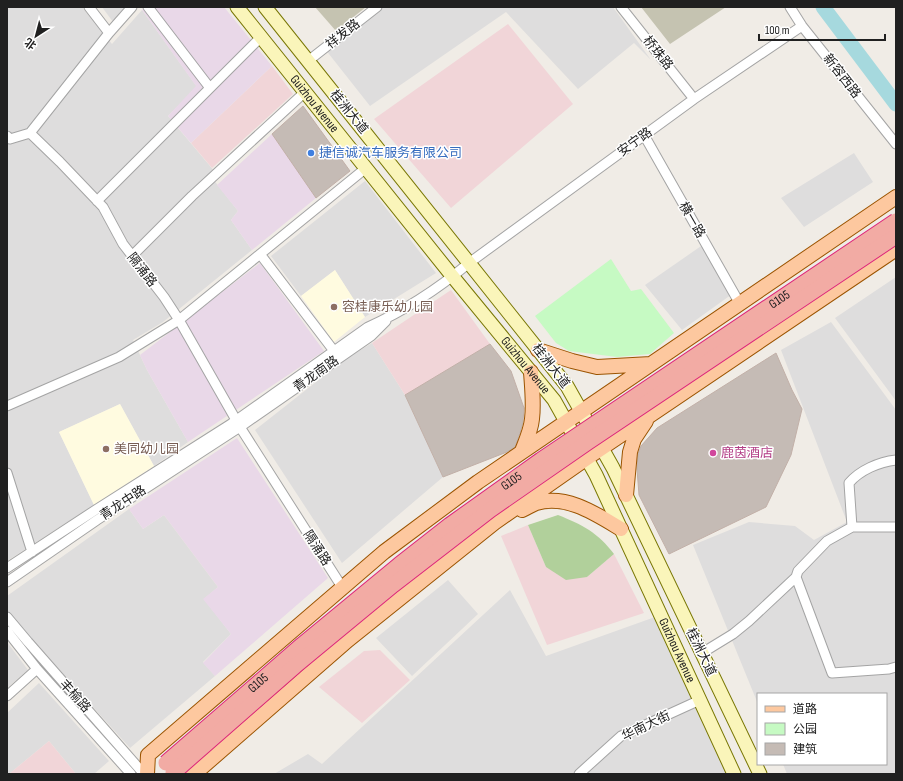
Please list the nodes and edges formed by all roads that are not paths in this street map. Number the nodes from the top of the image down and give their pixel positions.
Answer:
1 (89, 7) edge
2 (132, 7) edge
3 (148, 7) edge
4 (237, 7) edge
5 (265, 7) edge
6 (377, 7) edge
7 (621, 7) edge
8 (790, 7) edge
9 (802, 26) junction
10 (109, 33) junction
11 (261, 37) junction
12 (308, 61) junction
13 (210, 88) junction
14 (305, 92) junction
15 (694, 99) junction
16 (30, 134) junction
17 (644, 135) junction
18 (7, 136) edge
19 (896, 144) edge
20 (366, 168) junction
21 (896, 198) edge
22 (98, 201) junction
23 (896, 221) edge
24 (896, 236) edge
25 (896, 250) edge
26 (260, 254) junction
27 (132, 256) junction
28 (470, 263) junction
29 (453, 277) junction
30 (740, 304) junction
31 (389, 318) junction
32 (179, 320) junction
33 (538, 350) junction
34 (334, 351) junction
35 (652, 364) junction
36 (531, 372) junction
37 (625, 382) junction
38 (7, 406) edge
39 (582, 412) junction
40 (651, 414) junction
41 (566, 422) junction
42 (238, 423) junction
43 (601, 448) junction
44 (521, 452) junction
45 (587, 458) junction
46 (896, 460) edge
47 (495, 470) junction
48 (7, 473) edge
49 (626, 494) junction
50 (523, 502) junction
51 (494, 523) junction
52 (852, 527) junction
53 (896, 527) edge
54 (621, 529) junction
55 (32, 552) junction
56 (7, 568) edge
57 (796, 577) junction
58 (7, 582) edge
59 (342, 587) junction
60 (7, 617) edge
61 (7, 631) edge
62 (702, 653) junction
63 (896, 667) edge
64 (37, 669) junction
65 (7, 696) edge
66 (700, 700) junction
67 (170, 768) junction
68 (199, 772) edge
69 (131, 774) edge
70 (144, 774) edge
71 (147, 774) edge
72 (151, 774) edge
73 (579, 774) edge
74 (734, 774) edge
75 (760, 774) edge

1 - 10 street
2 - 10 street
3 - 13 street
4 - 11 main road, Guizhou Avenue
5 - 12 main road, 桂洲大道
6 - 12 street, 祥发路
7 - 15 street, 桥珠路
8 - 9 street, 新容西路
9 - 15 street, 安宁路
9 - 19 street, 新容西路
10 - 16 street
11 - 13 street
11 - 14 main road, Guizhou Avenue
12 - 28 main road, 桂洲大道
13 - 22 street
14 - 20 main road, Guizhou Avenue
14 - 27 street
15 - 17 street, 安宁路
16 - 18 street
16 - 22 street, 隔涌路
17 - 28 street, 安宁路
17 - 30 street, 横一路
20 - 26 street
20 - 29 main road, Guizhou Avenue
21 - 30 main road
22 - 27 street, 隔涌路
23 - 67 highway, G105 / G105, bridge
24 - 67 highway, G105, bridge
25 - 40 main road
26 - 32 street
26 - 34 street
27 - 32 street, 隔涌路
28 - 29 street, 青龙南路
28 - 33 main road, 桂洲大道
29 - 31 street, 青龙南路
29 - 36 main road, Guizhou Avenue
30 - 35 main road
31 - 34 street, 青龙南路
31 - 42 street, 青龙南路
32 - 38 street
32 - 42 street, 隔涌路
33 - 35 main road
33 - 39 main road, 桂洲大道
34 - 42 street, 青龙南路
35 - 37 main road
36 - 41 main road, Guizhou Avenue
36 - 44 main road
37 - 39 main road
37 - 40 main road
39 - 41 main road
39 - 43 main road, 桂洲大道
40 - 43 main road
40 - 49 main road
41 - 44 main road
41 - 45 main road, Guizhou Avenue
42 - 55 street, 青龙中路
42 - 58 street, 青龙中路
42 - 59 street, 隔涌路
43 - 45 main road
43 - 49 main road, 桂洲大道
44 - 47 main road
45 - 50 main road
45 - 54 main road, Guizhou Avenue
46 - 52 street
47 - 50 main road
47 - 59 main road
48 - 55 street
49 - 62 main road, 桂洲大道
50 - 51 main road
51 - 54 main road
51 - 68 main road
52 - 53 street
52 - 57 street
54 - 66 main road, Guizhou Avenue
55 - 56 street, 青龙中路
57 - 62 street
57 - 63 street
59 - 71 main road
60 - 70 street, 丰榆路
61 - 64 street, 丰榆路
62 - 75 main road, 桂洲大道
64 - 65 street
64 - 69 street, 丰榆路
66 - 73 street, 华南大街
66 - 74 main road, Guizhou Avenue
67 - 72 main road, G105 / G105

